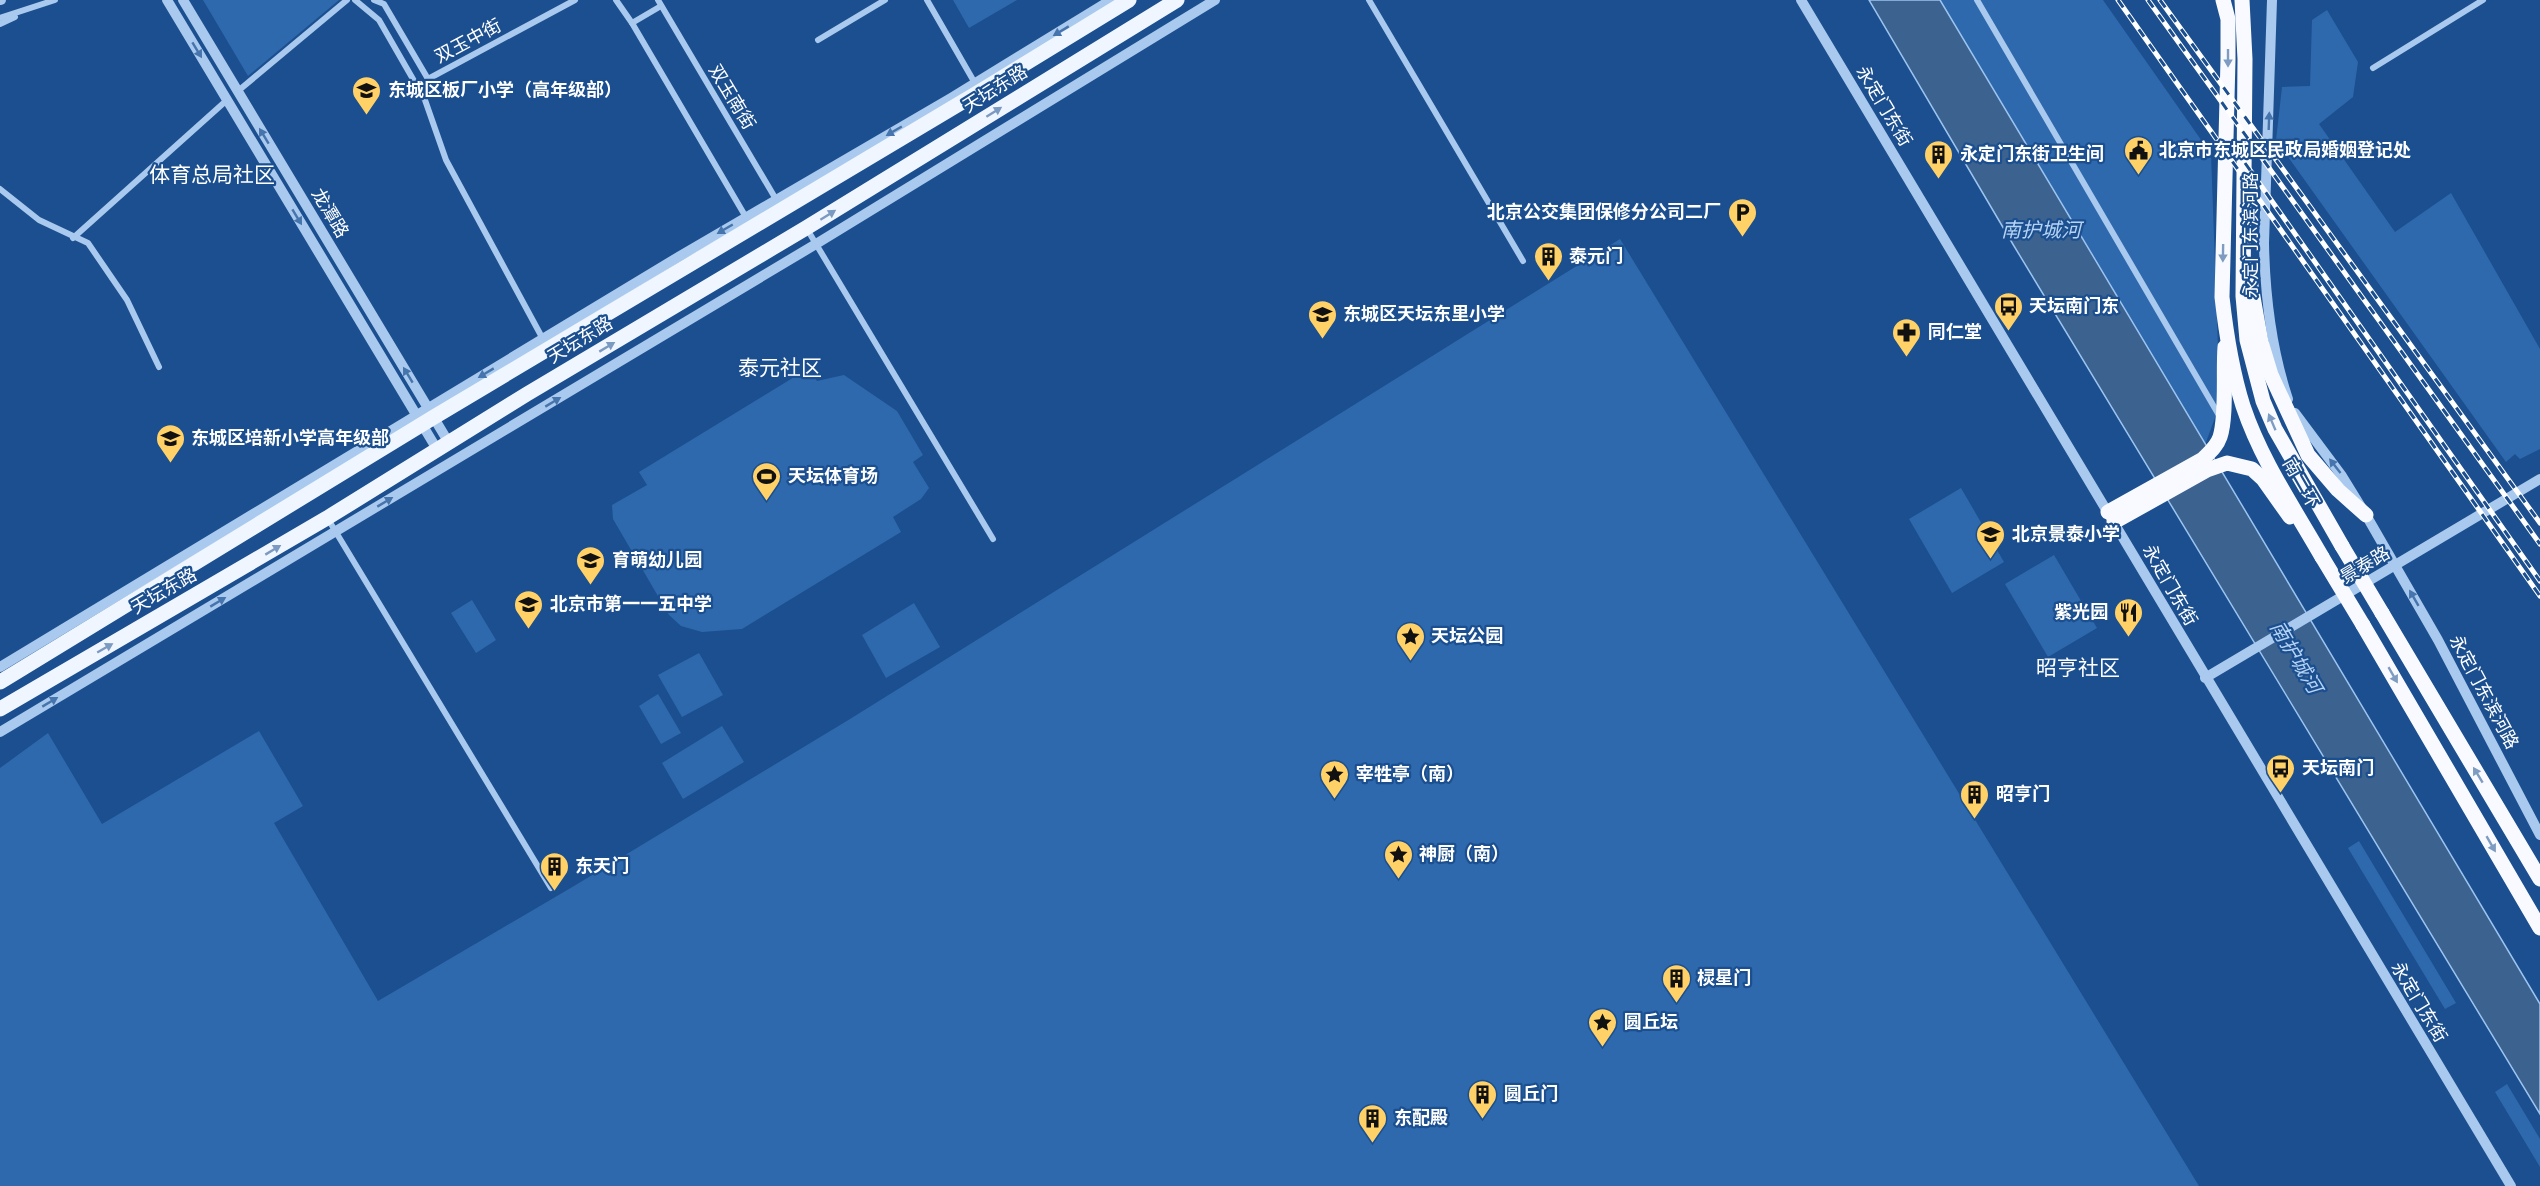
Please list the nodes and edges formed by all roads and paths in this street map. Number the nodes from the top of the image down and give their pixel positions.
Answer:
1 (55, 0) edge
2 (167, 0) edge
3 (183, 0) edge
4 (347, 0) edge
5 (355, 0) edge
6 (374, 0) edge
7 (575, 0) edge
8 (616, 0) edge
9 (885, 0) edge
10 (927, 0) edge
11 (1111, 0) edge
12 (1129, 0) edge
13 (1177, 0) edge
14 (1215, 0) edge
15 (1369, 0) edge
16 (1801, 0) edge
17 (1977, 0) edge
18 (2223, 0) edge
19 (2242, 0) edge
20 (2272, 0) edge
21 (2483, 0) edge
22 (659, 3) edge
23 (38, 6) junction
24 (0, 18) edge
25 (632, 23) junction
26 (0, 24) edge
27 (818, 40) dead end
28 (2373, 68) dead end
29 (977, 88) junction
30 (238, 91) junction
31 (227, 100) junction
32 (0, 189) edge
33 (779, 205) junction
34 (749, 222) junction
35 (806, 228) junction
36 (73, 238) junction
37 (816, 244) junction
38 (2244, 245) junction
39 (1523, 261) dead end
40 (2226, 332) junction
41 (545, 344) junction
42 (159, 367) dead end
43 (425, 416) junction
44 (2221, 429) junction
45 (443, 447) junction
46 (2540, 479) edge
47 (2142, 500) junction
48 (2367, 516) junction
49 (2111, 517) junction
50 (327, 518) junction
51 (336, 532) junction
52 (993, 539) dead end
53 (2322, 557) junction
54 (2396, 566) junction
55 (0, 667) edge
56 (2205, 678) junction
57 (0, 682) edge
58 (0, 709) edge
59 (0, 732) edge
60 (2540, 835) edge
61 (2540, 879) edge
62 (551, 888) dead end
63 (2540, 928) edge
64 (2511, 1186) edge

1 - 23 street
2 -> 31 street, 龙潭路
3 - 30 street, 龙潭路
4 - 30 street
5 - 41 street
6 - 7 street, 双玉中街
8 - 25 street
9 - 27 street
10 - 29 street
11 -> 29 street
12 - 29 main road, 天坛东路
35 -> 13 main road, 天坛东路
14 - 37 street
15 - 39 street
16 - 49 street, 永定门东街
17 - 44 street
18 -> 40 highway, 南二环
19 - 38 highway, 南二环
48 -> 20 street, 永定门东滨河路
21 - 28 street
22 - 25 street
22 - 33 street, 双玉南街
23 - 24 street
23 - 26 street
25 - 34 street
29 -> 33 main road, 天坛东路
43 -> 30 street, 龙潭路
31 - 36 street
31 -> 43 street, 龙潭路
32 - 36 street
33 - 34 main road, 天坛东路
34 -> 41 main road, 天坛东路
35 - 37 street
45 -> 35 main road, 天坛东路
36 - 42 street
51 -> 37 street
37 - 52 street
38 - 48 highway
61 -> 38 highway, 南二环, bridge
40 - 44 highway
40 - 53 highway, 南二环
41 -> 43 main road, 天坛东路
43 - 45 street, 龙潭路
43 - 55 street
43 - 57 main road, 天坛东路
44 - 47 highway
45 - 50 main road, 天坛东路
46 - 54 street, 景泰路
47 - 49 highway
47 - 53 highway
48 - 54 street, 永定门东滨河路
49 - 56 street, 永定门东街
50 - 51 street
58 -> 50 main road, 天坛东路
59 -> 51 street
51 - 62 street
53 -> 63 highway, 南二环, bridge
54 - 56 street, 景泰路
60 -> 54 street, 永定门东滨河路
56 - 64 street, 永定门东街

